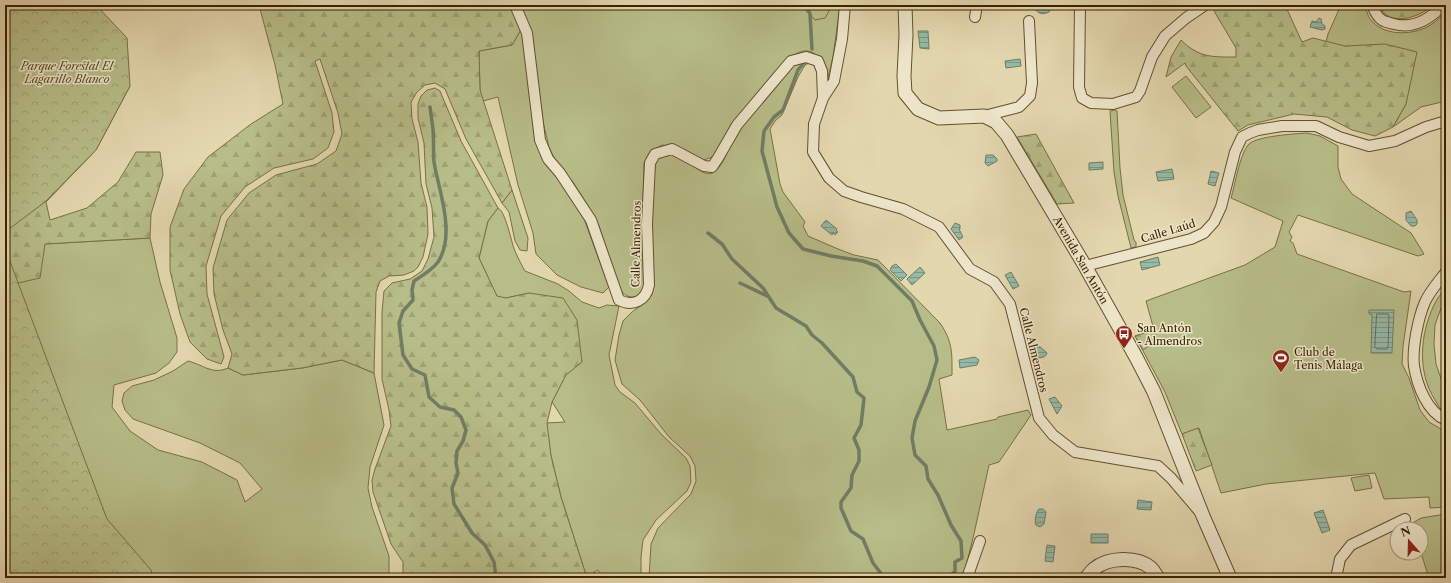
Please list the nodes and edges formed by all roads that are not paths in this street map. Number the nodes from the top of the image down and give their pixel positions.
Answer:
1 (515, 5) edge
2 (845, 5) edge
3 (905, 5) edge
4 (977, 5) edge
5 (1080, 5) edge
6 (1205, 5) edge
7 (1372, 5) edge
8 (1443, 5) edge
9 (975, 17) dead end
10 (1029, 21) dead end
11 (823, 98) junction
12 (984, 116) junction
13 (1446, 121) edge
14 (1085, 266) junction
15 (1446, 272) edge
16 (1446, 420) edge
17 (1203, 516) junction
18 (1405, 519) dead end
19 (980, 541) dead end
20 (967, 578) edge
21 (1086, 578) edge
22 (1158, 578) edge
23 (1230, 578) edge
24 (1336, 578) edge

1 - 11 street, Calle Almendros
2 - 11 street, Calle Almendros
3 - 12 street
4 - 9 street
5 - 6 street
7 - 8 street
10 - 12 street
11 - 17 street, Calle Almendros
12 - 14 street, Avenida San Antón
13 - 14 street, Calle Laúd
14 - 17 street, Avenida San Antón
15 - 16 street
17 - 23 street, Avenida San Antón
18 - 24 street
19 - 20 street
21 - 22 street

